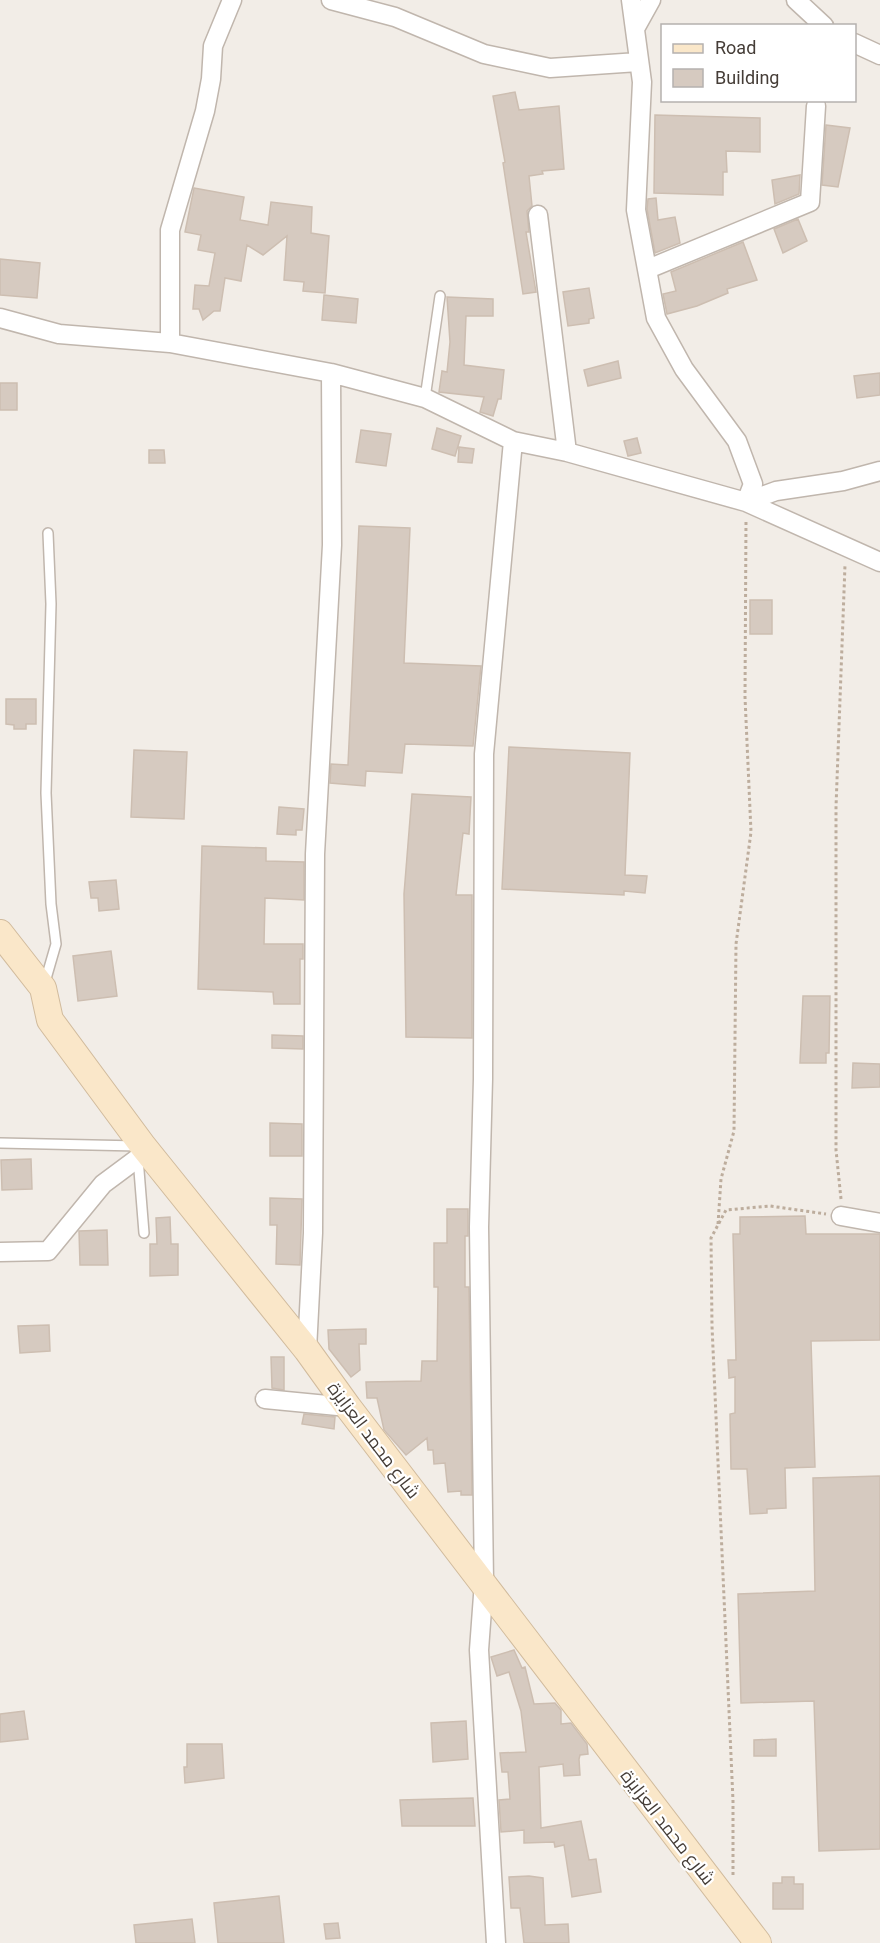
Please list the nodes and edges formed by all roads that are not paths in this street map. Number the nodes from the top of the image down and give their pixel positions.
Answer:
1 (232, 0) edge
2 (331, 0) edge
3 (631, 0) edge
4 (651, 0) edge
5 (796, 0) edge
6 (362, 4) edge
7 (822, 24) edge
8 (636, 27) junction
9 (856, 43) edge
10 (880, 55) edge
11 (638, 62) junction
12 (816, 106) dead end
13 (538, 214) dead end
14 (648, 269) junction
15 (440, 296) dead end
16 (0, 318) edge
17 (170, 343) junction
18 (331, 373) junction
19 (425, 398) junction
20 (513, 441) junction
21 (567, 452) junction
22 (880, 471) edge
23 (746, 502) junction
24 (48, 533) dead end
25 (880, 562) edge
26 (0, 933) edge
27 (43, 988) junction
28 (0, 1143) edge
29 (140, 1152) junction
30 (841, 1216) road end
31 (880, 1223) edge
32 (144, 1233) dead end
33 (0, 1252) edge
34 (307, 1350) junction
35 (265, 1399) dead end
36 (348, 1407) junction
37 (484, 1582) junction
38 (496, 1943) edge
39 (758, 1943) edge

1 - 17 street
2 - 6 street
3 - 8 street
4 - 8 street
5 - 7 street
6 - 11 street
8 - 11 street
9 - 10 street
11 - 14 street
12 - 14 street
13 - 21 street
14 - 23 street
15 - 19 lane
16 - 17 street
17 - 18 street
18 - 19 street
18 - 34 street
19 - 20 street
20 - 21 street
20 - 37 street
21 - 23 street
22 - 23 street
23 - 25 street
24 - 27 lane
26 - 27 main road, شارع محمد العزايزة
27 - 29 main road, شارع محمد العزايزة
28 - 29 lane
29 - 32 lane
29 - 33 street
29 - 34 main road, شارع محمد العزايزة
30 - 31 street
34 - 36 main road, شارع محمد العزايزة
35 - 36 street
36 - 37 main road, شارع محمد العزايزة
37 - 38 street
37 - 39 main road, شارع محمد العزايزة

